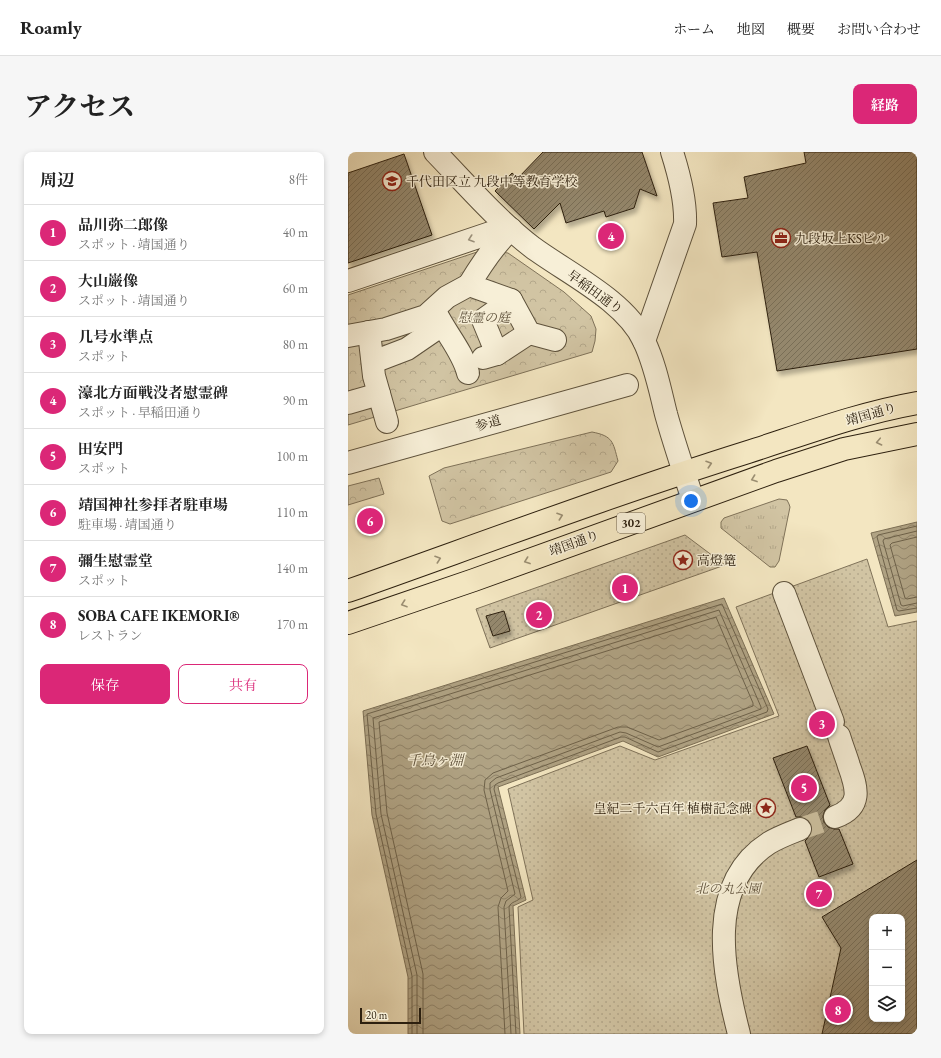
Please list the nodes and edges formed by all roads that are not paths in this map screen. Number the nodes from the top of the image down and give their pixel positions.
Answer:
1 (435, 152) edge
2 (672, 152) edge
3 (510, 228) junction
4 (348, 281) edge
5 (469, 285) junction
6 (511, 300) junction
7 (438, 317) junction
8 (370, 332) junction
9 (529, 333) junction
10 (348, 336) edge
11 (555, 340) dead end
12 (644, 341) junction
13 (497, 354) junction
14 (373, 362) junction
15 (627, 384) dead end
16 (380, 394) junction
17 (917, 402) edge
18 (348, 403) edge
19 (387, 422) dead end
20 (917, 434) edge
21 (348, 462) edge
22 (684, 472) junction
23 (693, 500) junction
24 (348, 591) edge
25 (784, 593) dead end
26 (348, 623) edge
27 (835, 817) tunnel mouth
28 (800, 829) tunnel mouth
29 (739, 1034) edge

1 - 3 street, 早稲田通り
2 - 12 street
3 -> 4 street
3 - 5 street
3 - 12 street, 早稲田通り
5 - 6 street
5 - 7 street
6 - 9 street
6 - 13 street
7 - 8 street
7 - 13 street
7 - 14 street
8 - 10 street
8 - 14 street
9 - 11 street
9 - 13 street
12 - 22 street, 早稲田通り
14 - 16 street
15 - 21 street, 参道
16 - 18 street
16 - 19 street
22 -> 17 main road, 靖国通り / 302
20 -> 23 main road, 靖国通り / 302
22 - 23 street, 早稲田通り
24 -> 22 main road, 靖国通り / 302
23 -> 26 main road, 靖国通り / 302
25 - 27 street
28 - 29 street

